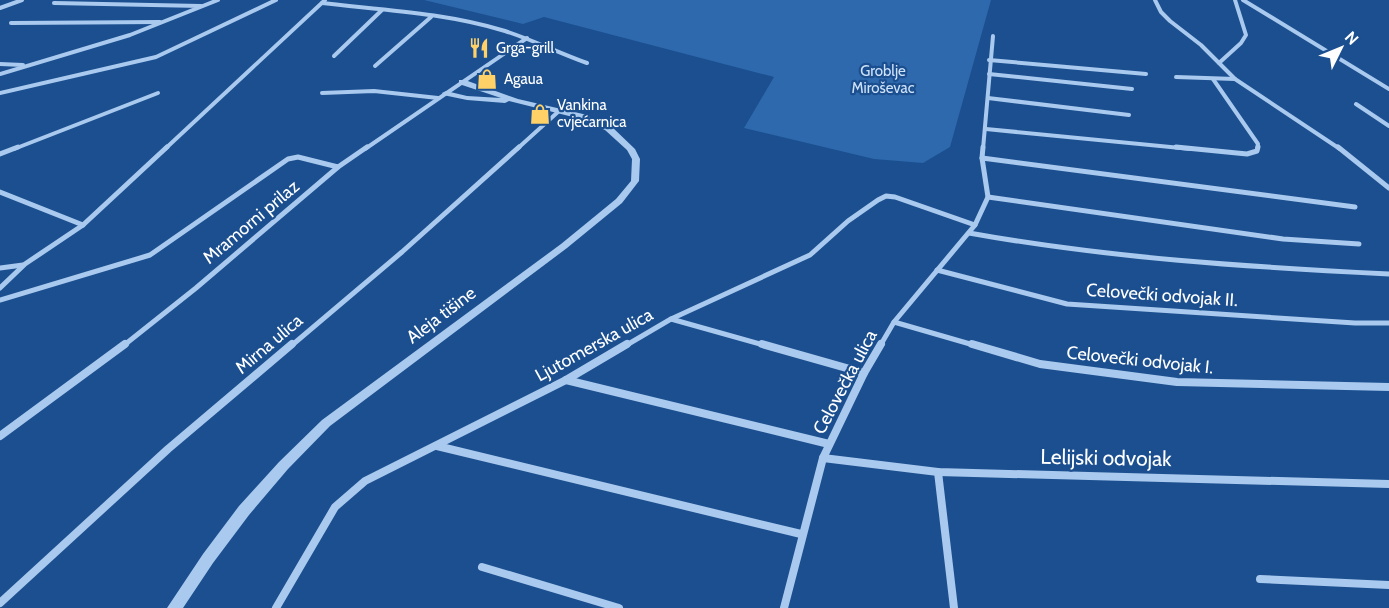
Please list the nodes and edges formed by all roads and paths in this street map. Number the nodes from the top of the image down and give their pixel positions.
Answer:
1 (22, 0) edge
2 (218, 0) edge
3 (276, 0) edge
4 (1155, 0) edge
5 (1235, 0) edge
6 (1244, 0) edge
7 (323, 1) edge
8 (54, 3) dead end
9 (204, 6) junction
10 (0, 8) edge
11 (382, 10) junction
12 (431, 17) junction
13 (165, 22) junction
14 (11, 23) dead end
15 (993, 36) dead end
16 (527, 38) junction
17 (334, 56) dead end
18 (989, 60) junction
19 (587, 63) dead end
20 (1219, 63) junction
21 (0, 64) edge
22 (27, 65) junction
23 (375, 66) dead end
24 (0, 74) edge
25 (989, 74) junction
26 (1146, 74) dead end
27 (1176, 76) dead end
28 (1213, 79) junction
29 (1235, 79) junction
30 (462, 82) junction
31 (1132, 89) dead end
32 (1389, 89) edge
33 (0, 93) edge
34 (158, 93) dead end
35 (322, 93) dead end
36 (446, 93) junction
37 (988, 98) junction
38 (438, 99) junction
39 (516, 101) junction
40 (1356, 104) dead end
41 (559, 111) junction
42 (1129, 115) dead end
43 (1389, 126) edge
44 (986, 129) junction
45 (0, 154) edge
46 (982, 158) junction
47 (338, 167) junction
48 (1389, 188) edge
49 (0, 192) edge
50 (988, 198) junction
51 (1355, 207) dead end
52 (83, 225) junction
53 (975, 225) junction
54 (969, 233) junction
55 (1359, 244) dead end
56 (25, 264) junction
57 (0, 268) edge
58 (937, 270) junction
59 (1389, 274) edge
60 (0, 288) edge
61 (0, 300) edge
62 (671, 319) junction
63 (894, 322) junction
64 (1389, 323) edge
65 (864, 373) junction
66 (566, 380) junction
67 (1389, 387) edge
68 (0, 436) edge
69 (829, 444) junction
70 (437, 446) junction
71 (823, 458) junction
72 (938, 472) junction
73 (1389, 484) edge
74 (801, 534) junction
75 (482, 567) dead end
76 (1260, 579) dead end
77 (1389, 585) edge
78 (0, 603) edge
79 (174, 608) edge
80 (276, 608) edge
81 (619, 608) edge
82 (784, 608) edge
83 (954, 608) edge

1 - 10 street
2 - 9 street
3 - 33 street
4 - 20 street
5 - 20 street
6 - 32 street
7 - 11 street
7 - 52 street
8 - 9 street
9 - 13 street
11 - 12 street
11 - 17 street
12 - 16 street
12 - 23 street
13 - 14 street
13 - 22 street
15 - 18 street
16 - 19 street
16 - 30 street, Mramorni prilaz
18 - 25 street
18 - 26 street
20 - 29 street
21 - 22 street
22 - 24 street
25 - 31 street
25 - 37 street
27 - 28 street
28 - 29 street
28 - 44 street
29 - 48 street
30 - 36 street, Mramorni prilaz
30 - 39 street, Aleja tišine
34 - 45 street
35 - 38 street
36 - 38 street, Mramorni prilaz
36 - 39 street, Aleja tišine
37 - 42 street
37 - 44 street
38 - 47 street, Mramorni prilaz
39 - 41 street, Aleja tišine
40 - 43 street
41 - 78 street, Mirna ulica
41 - 79 street, Aleja tišine
44 - 46 street
46 - 50 street
46 - 51 street
47 - 61 street
47 - 68 street, Mramorni prilaz
49 - 52 street
50 - 53 street, Celovečka ulica
50 - 55 street
52 - 56 street
53 - 54 street, Celovečka ulica
53 - 62 street, Ljutomerska ulica
54 - 58 street, Celovečka ulica
54 - 59 street
56 - 57 street
56 - 60 street
58 - 63 street, Celovečka ulica
58 - 64 street, Celovečki odvojak II.
62 - 65 street
62 - 66 street, Ljutomerska ulica
63 - 65 street, Celovečka ulica
63 - 67 street, Celovečki odvojak I.
65 - 69 street, Celovečka ulica
66 - 69 street
66 - 70 street, Ljutomerska ulica
69 - 71 street, Celovečka ulica
70 - 74 street
70 - 80 street, Ljutomerska ulica
71 - 72 street, Lelijski odvojak
71 - 74 street, Celovečka ulica
72 - 73 street, Lelijski odvojak
72 - 83 street
74 - 82 street, Celovečka ulica
75 - 81 street
76 - 77 street

